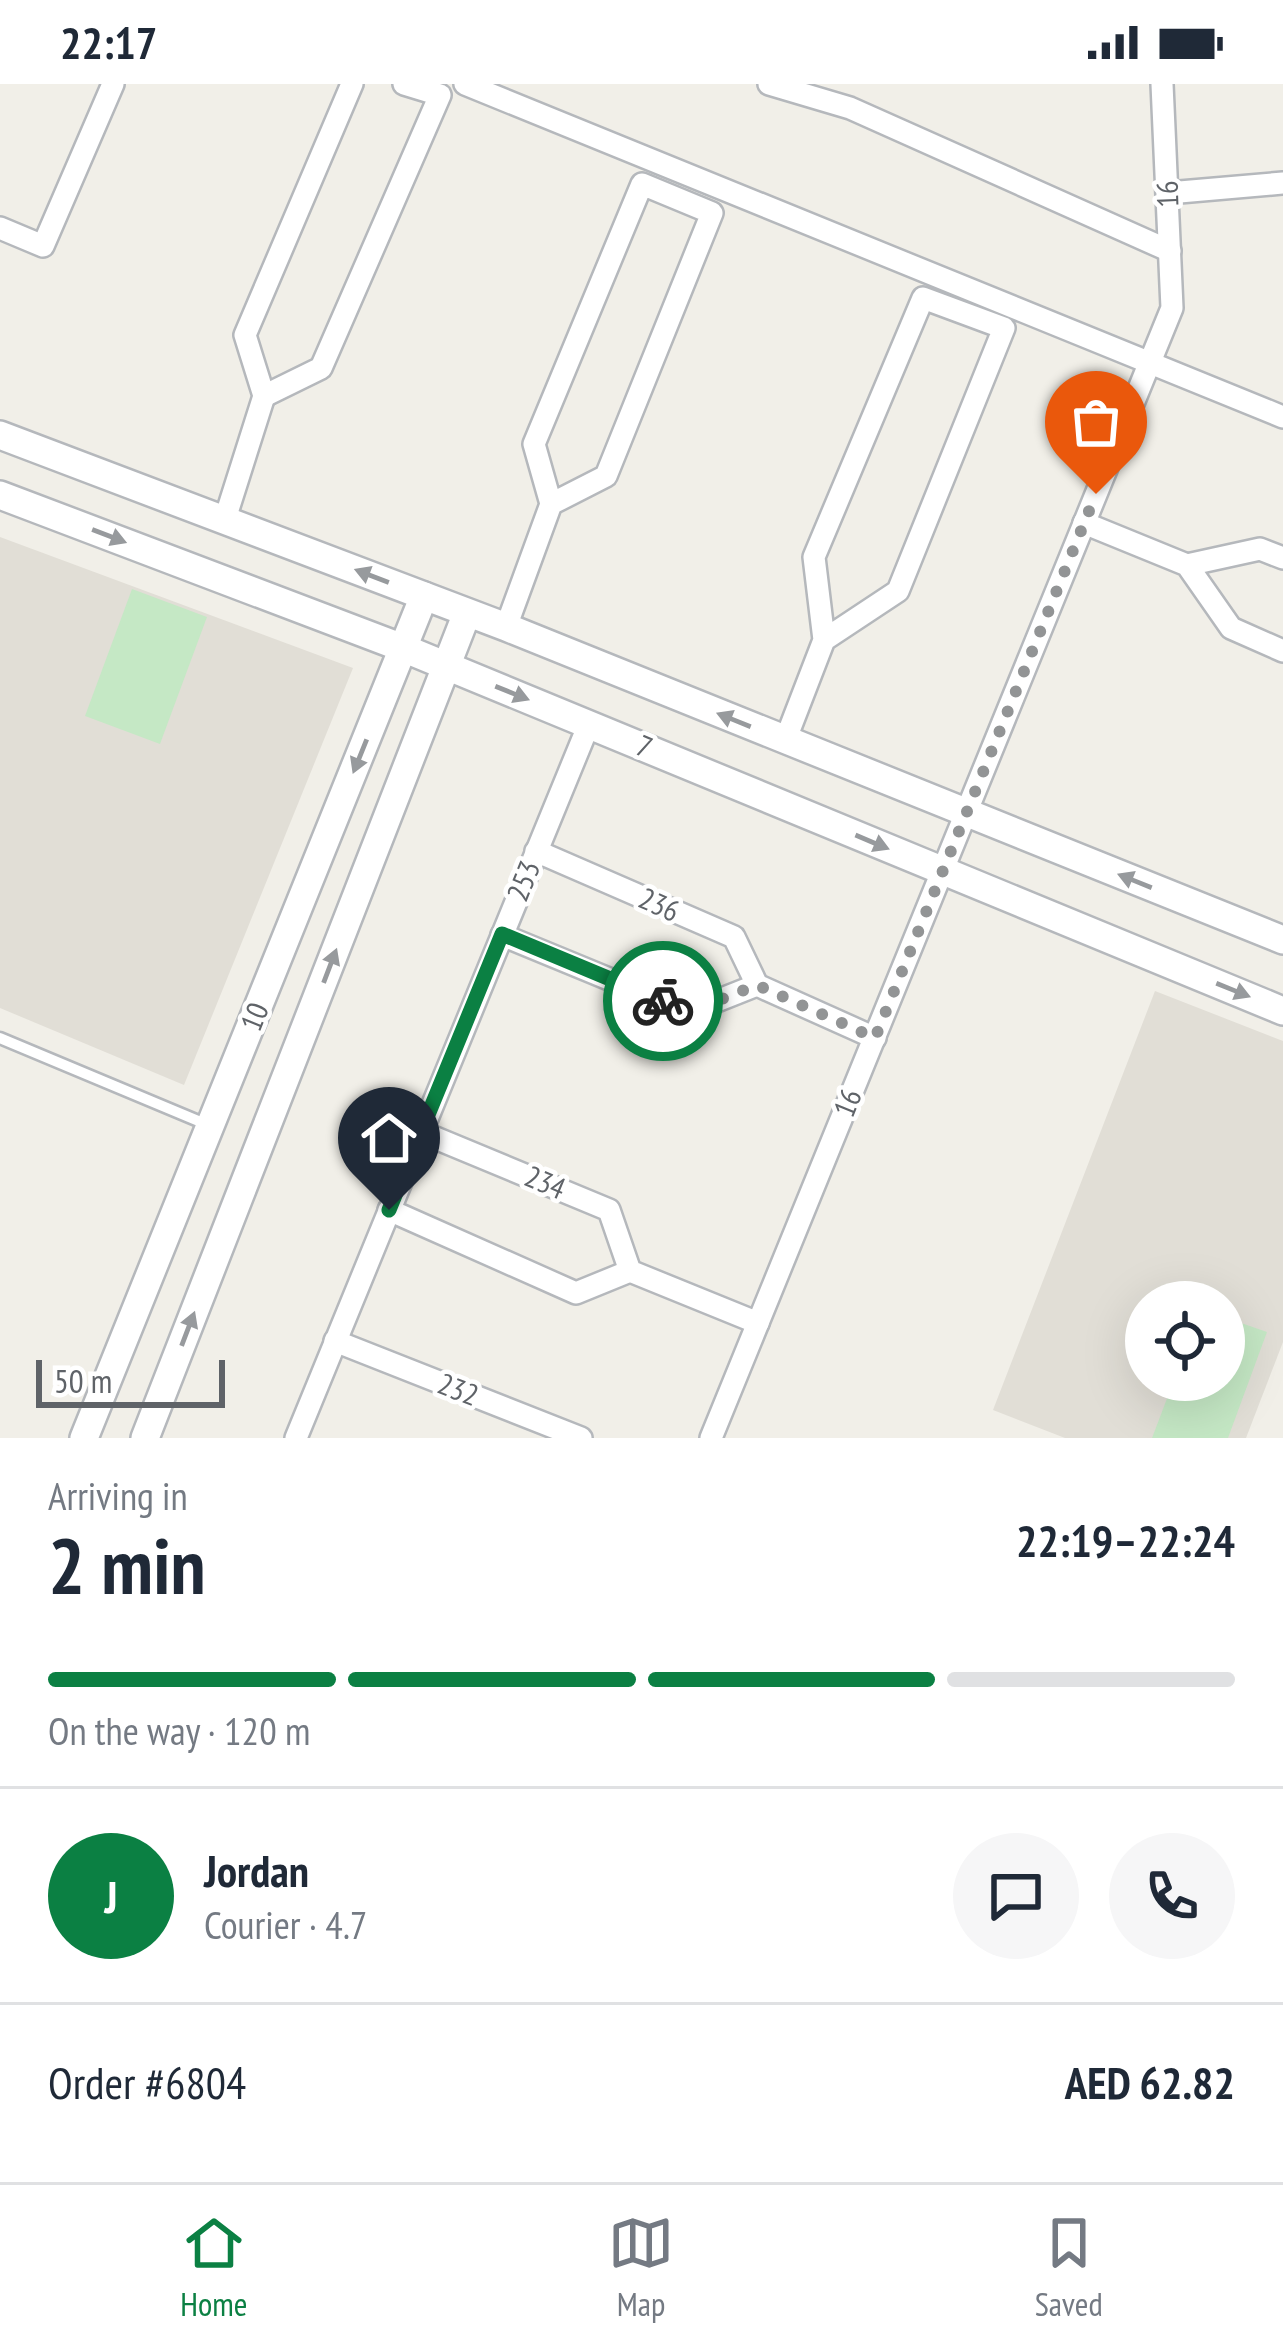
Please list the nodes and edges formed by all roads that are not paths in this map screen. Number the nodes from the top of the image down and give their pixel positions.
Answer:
1 (113, 84) edge
2 (352, 84) edge
3 (404, 84) edge
4 (465, 84) edge
5 (770, 84) edge
6 (847, 84) edge
7 (1162, 84) edge
8 (850, 109) junction
9 (1282, 182) edge
10 (1168, 193) junction
11 (1, 232) edge
12 (1170, 251) junction
13 (1150, 362) junction
14 (265, 396) junction
15 (1283, 417) edge
16 (0, 435) edge
17 (0, 495) edge
18 (551, 504) junction
19 (225, 519) junction
20 (1084, 524) junction
21 (1283, 558) edge
22 (1187, 565) junction
23 (424, 596) junction
24 (467, 614) junction
25 (506, 627) junction
26 (824, 640) junction
27 (404, 648) junction
28 (1283, 651) edge
29 (446, 667) junction
30 (589, 724) junction
31 (785, 741) junction
32 (966, 814) junction
33 (536, 851) junction
34 (943, 872) junction
35 (502, 934) junction
36 (1283, 940) edge
37 (757, 985) junction
38 (1283, 1011) edge
39 (0, 1038) edge
40 (875, 1038) junction
41 (211, 1126) junction
42 (421, 1132) junction
43 (389, 1210) junction
44 (630, 1270) junction
45 (758, 1323) junction
46 (335, 1341) junction
47 (85, 1438) edge
48 (146, 1438) edge
49 (296, 1438) edge
50 (581, 1438) edge
51 (711, 1438) edge

1 - 11 street
2 - 14 street
3 - 14 street
4 - 13 street
5 - 8 street
6 - 8 street
7 - 10 street, 16
8 - 12 street
9 - 10 street
10 - 12 street, 16
12 - 13 street, 16
13 - 15 street
13 - 20 street, 16
14 - 19 street
16 - 19 street, 7
17 -> 27 street, 7
18 - 18 street
18 - 25 street
23 -> 19 street, 7
20 - 22 street
20 - 32 street, 16
21 - 22 street
22 - 28 street
23 - 24 street, 7
23 - 27 street, 10
24 - 25 street, 7
24 - 29 street, 10
31 -> 25 street, 7
26 - 26 street
26 - 31 street
27 - 29 street, 7
27 -> 41 street, 10
29 -> 30 street, 7
48 -> 29 street, 10
30 - 33 street, 253
30 -> 34 street, 7
31 - 32 street, 7
32 - 34 street, 16
36 -> 32 street, 7
33 - 35 street, 253
33 - 37 street, 236
34 -> 38 street, 7
34 - 40 street, 16
35 - 37 street
35 - 42 street, 253
37 - 40 street
39 - 41 lane
40 - 45 street, 16
41 - 47 street, 10
42 - 43 street, 253
42 - 44 street, 234
43 - 44 street
43 - 46 street, 253
44 - 45 street
45 - 51 street, 16
46 - 49 street, 253
46 - 50 street, 232

